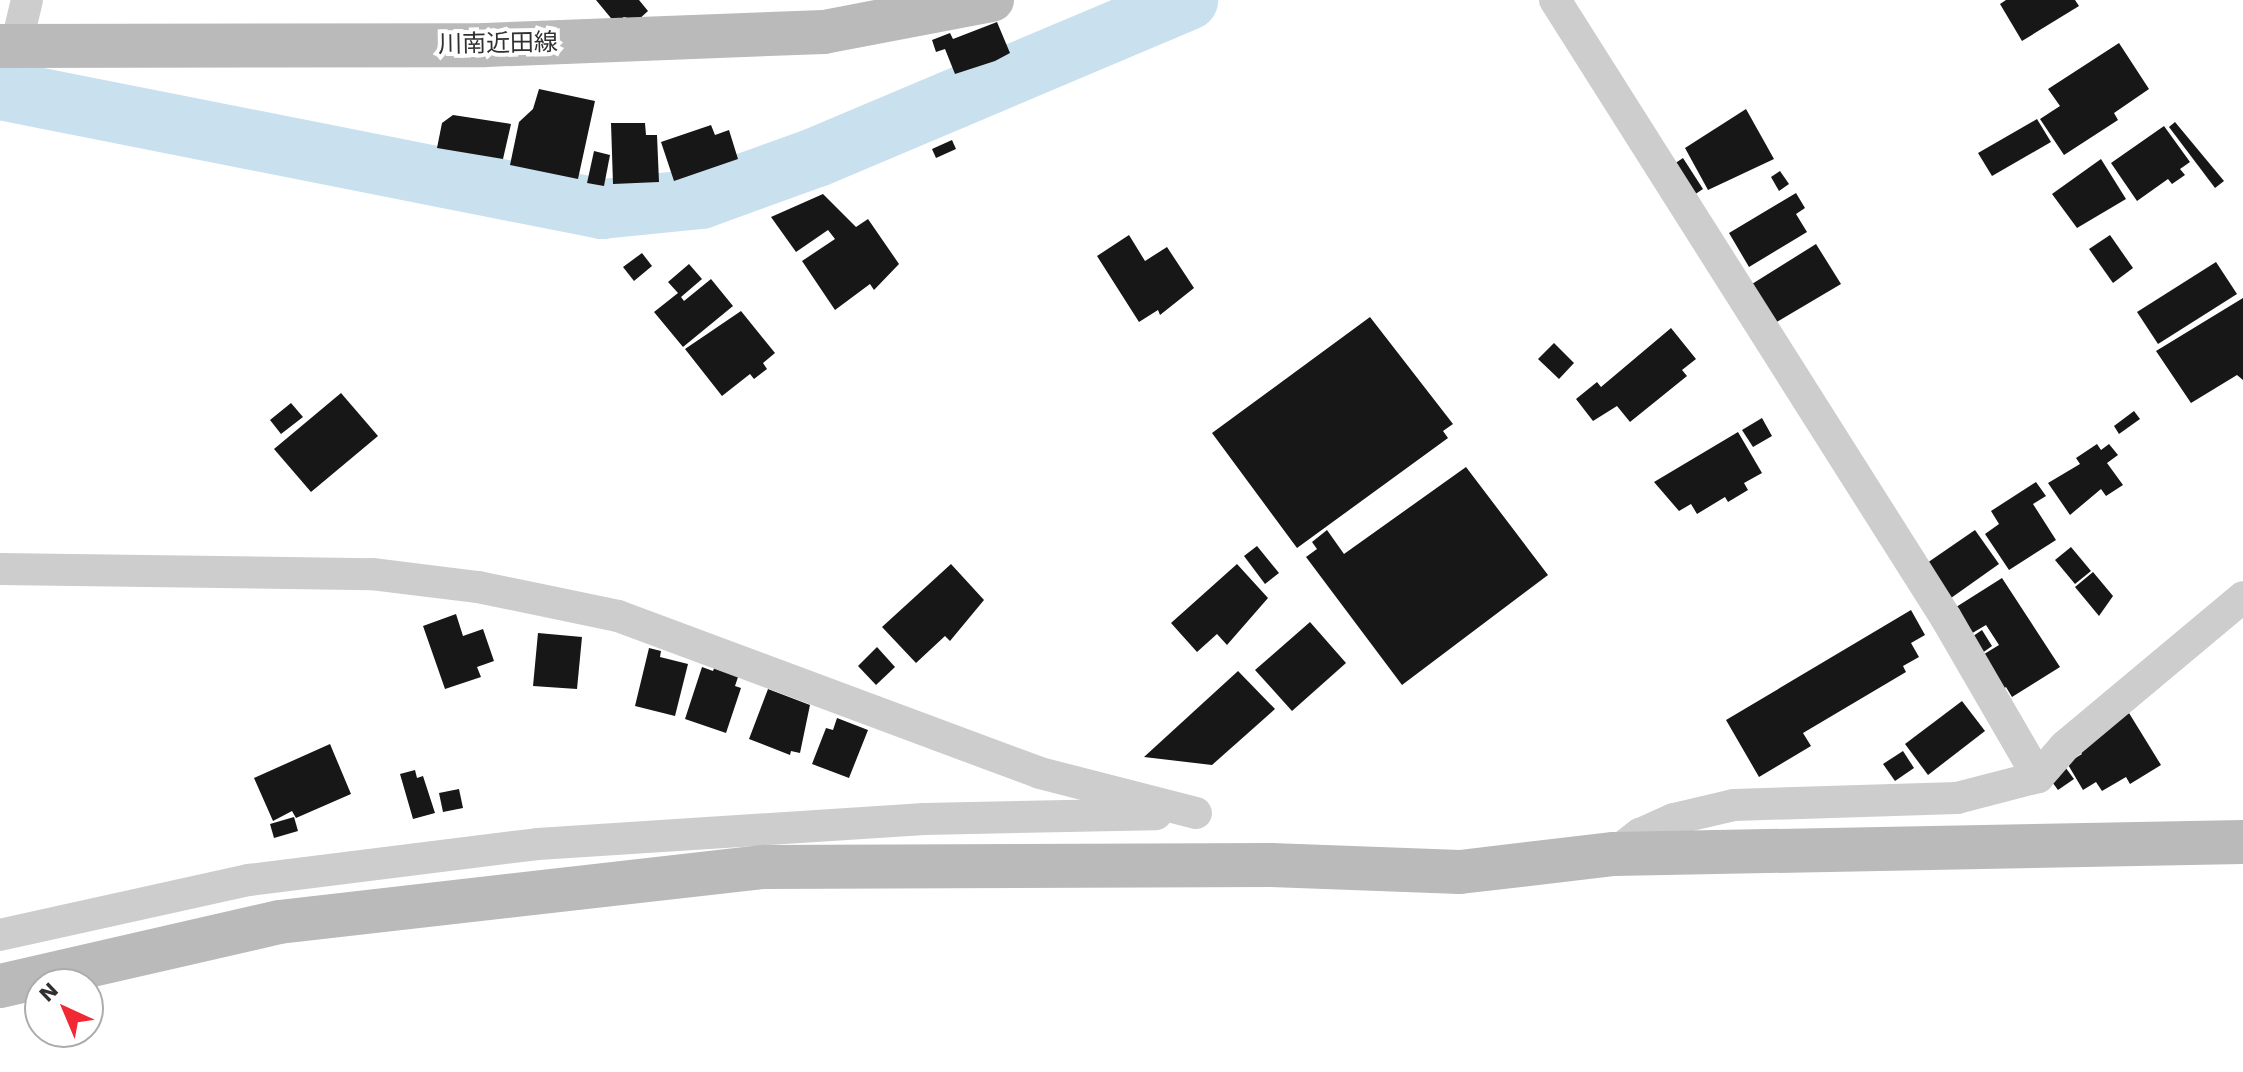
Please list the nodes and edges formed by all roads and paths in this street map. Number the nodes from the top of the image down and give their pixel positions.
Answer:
1 (27, 0) edge
2 (992, 0) edge
3 (1555, 0) edge
4 (902, 10) edge
5 (8, 46) edge
6 (0, 569) edge
7 (2243, 597) edge
8 (2038, 777) junction
9 (2243, 842) edge
10 (1614, 854) junction
11 (0, 935) edge
12 (0, 986) edge

1 - 5 street
2 - 4 street, 川南近田線
3 - 8 street
4 - 5 street, 川南近田線
6 - 11 street
7 - 8 street
8 - 10 street
9 - 10 street
10 - 12 street

